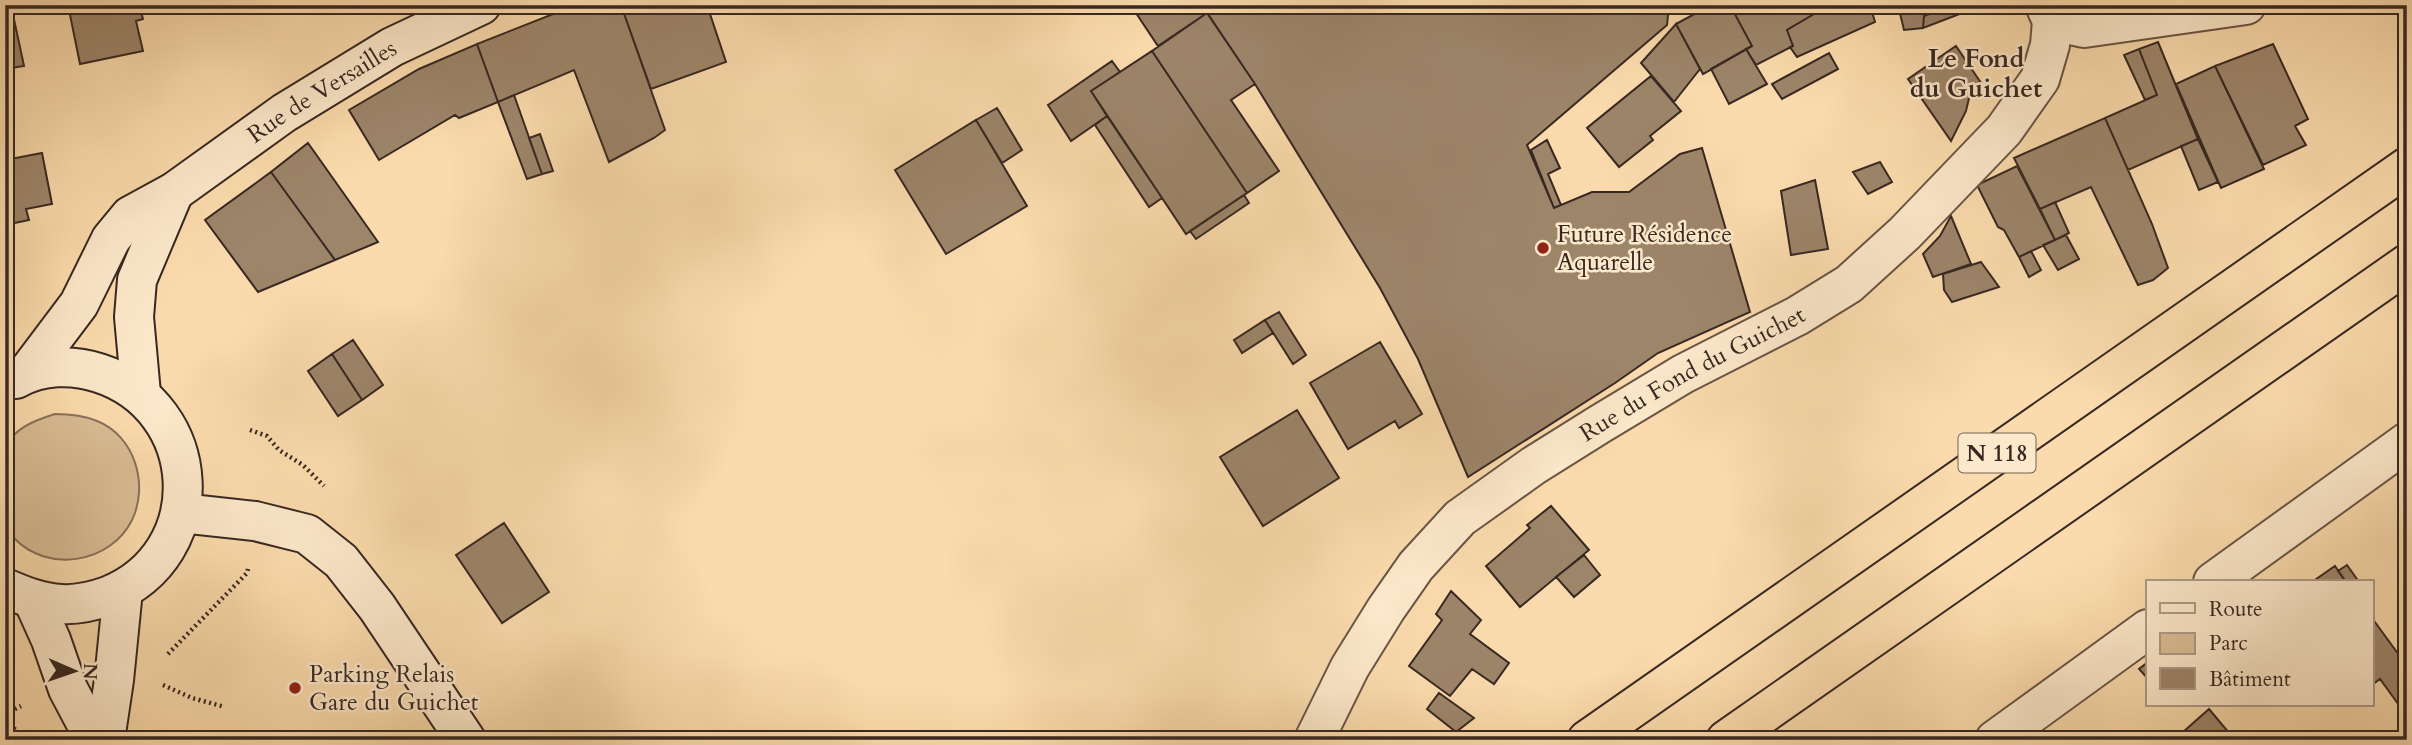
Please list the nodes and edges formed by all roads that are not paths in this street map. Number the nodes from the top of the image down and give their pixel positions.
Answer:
1 (481, 5) edge
2 (2246, 5) edge
3 (2048, 13) edge
4 (2407, 167) edge
5 (174, 192) junction
6 (2407, 264) edge
7 (16, 379) edge
8 (141, 394) junction
9 (2407, 442) edge
10 (181, 513) junction
11 (2216, 580) edge
12 (123, 590) junction
13 (19, 594) edge
14 (2146, 630) edge
15 (95, 740) edge
16 (105, 740) edge
17 (466, 740) edge
18 (1314, 740) edge
19 (1587, 740) edge
20 (1726, 740) edge
21 (1995, 740) edge

1 - 5 main road, Rue de Versailles
2 - 3 main road
3 - 18 main road, Rue du Fond du Guichet
4 - 19 highway, N 118
5 - 7 main road, Rue de Versailles
5 - 8 main road
6 - 20 highway
7 - 8 main road
8 - 10 main road
9 - 11 main road
10 - 12 main road
10 - 17 main road
12 - 13 main road
12 - 16 main road
13 - 15 main road
14 - 21 main road

